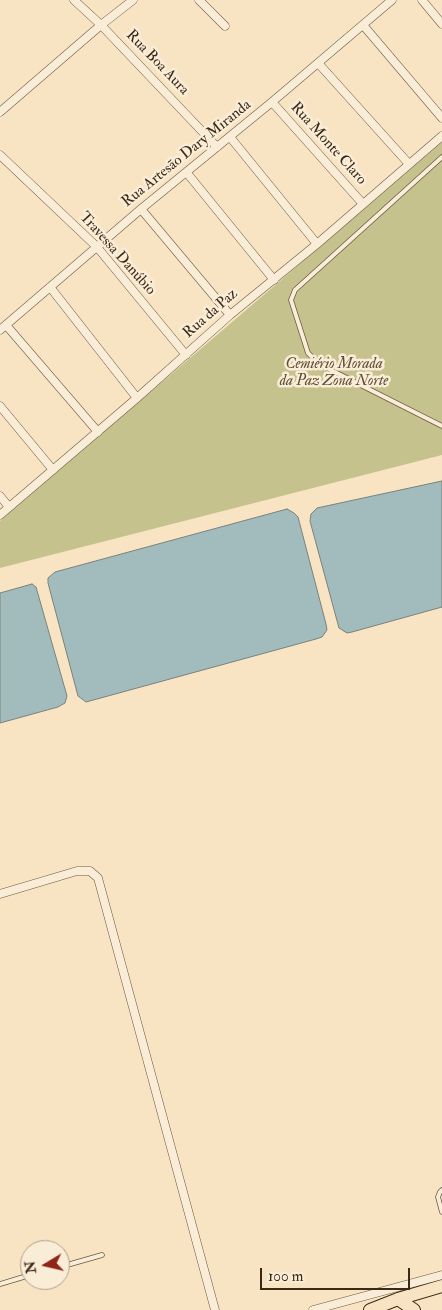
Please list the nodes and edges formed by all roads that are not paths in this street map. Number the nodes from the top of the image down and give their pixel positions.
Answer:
1 (74, 0) edge
2 (133, 0) edge
3 (199, 0) edge
4 (392, 0) edge
5 (422, 0) edge
6 (442, 24) edge
7 (101, 25) junction
8 (364, 25) junction
9 (225, 26) dead end
10 (318, 63) junction
11 (272, 102) junction
12 (0, 112) edge
13 (442, 118) edge
14 (442, 136) edge
15 (230, 137) junction
16 (218, 147) junction
17 (0, 155) edge
18 (442, 157) edge
19 (409, 164) junction
20 (187, 172) junction
21 (363, 204) junction
22 (141, 209) junction
23 (317, 244) junction
24 (97, 248) junction
25 (274, 280) junction
26 (50, 287) junction
27 (230, 316) junction
28 (3, 328) edge
29 (186, 355) junction
30 (137, 398) junction
31 (0, 406) edge
32 (442, 426) edge
33 (98, 432) junction
34 (53, 470) junction
35 (0, 496) edge
36 (10, 507) junction
37 (0, 515) edge
38 (0, 894) edge
39 (442, 1190) edge
40 (442, 1212) edge
41 (102, 1255) dead end
42 (70, 1264) edge
43 (442, 1275) edge
44 (20, 1278) edge
45 (0, 1284) edge
46 (442, 1286) edge
47 (398, 1299) junction
48 (215, 1310) edge
49 (313, 1310) edge
50 (370, 1310) edge
51 (414, 1310) edge

1 - 7 street, Rua Boa Aura
2 - 7 street
3 - 9 street
4 - 8 street, Rua Artesão Dary Miranda
5 - 6 street
7 - 12 street
7 - 16 street, Rua Boa Aura
8 - 10 street, Rua Artesão Dary Miranda
8 - 13 street
10 - 11 street, Rua Artesão Dary Miranda
10 - 19 street
11 - 15 street, Rua Artesão Dary Miranda
11 - 21 street, Rua Monte Claro
14 - 19 street, Rua da Paz
15 - 16 street, Rua Artesão Dary Miranda
15 - 23 street
16 - 20 street, Rua Artesão Dary Miranda
17 - 24 street, Travessa Danúbio
18 - 32 lane
19 - 21 street, Rua da Paz
20 - 22 street, Rua Artesão Dary Miranda
20 - 25 street
21 - 23 street, Rua da Paz
22 - 24 street, Rua Artesão Dary Miranda
22 - 27 street
23 - 25 street, Rua da Paz
24 - 26 street, Rua Artesão Dary Miranda
24 - 29 street, Travessa Danúbio
25 - 27 street, Rua da Paz
26 - 28 street, Rua Artesão Dary Miranda
26 - 30 street
27 - 29 street, Rua da Paz
28 - 33 street
29 - 30 street, Rua da Paz
30 - 33 street, Rua da Paz
31 - 34 street
33 - 34 street, Rua da Paz
34 - 36 street, Rua da Paz
35 - 36 street
36 - 37 street, Rua da Paz
38 - 48 street
39 - 40 lane
41 - 42 lane
43 - 49 street
44 - 45 lane
46 - 47 main road
47 - 50 main road
47 - 51 main road

